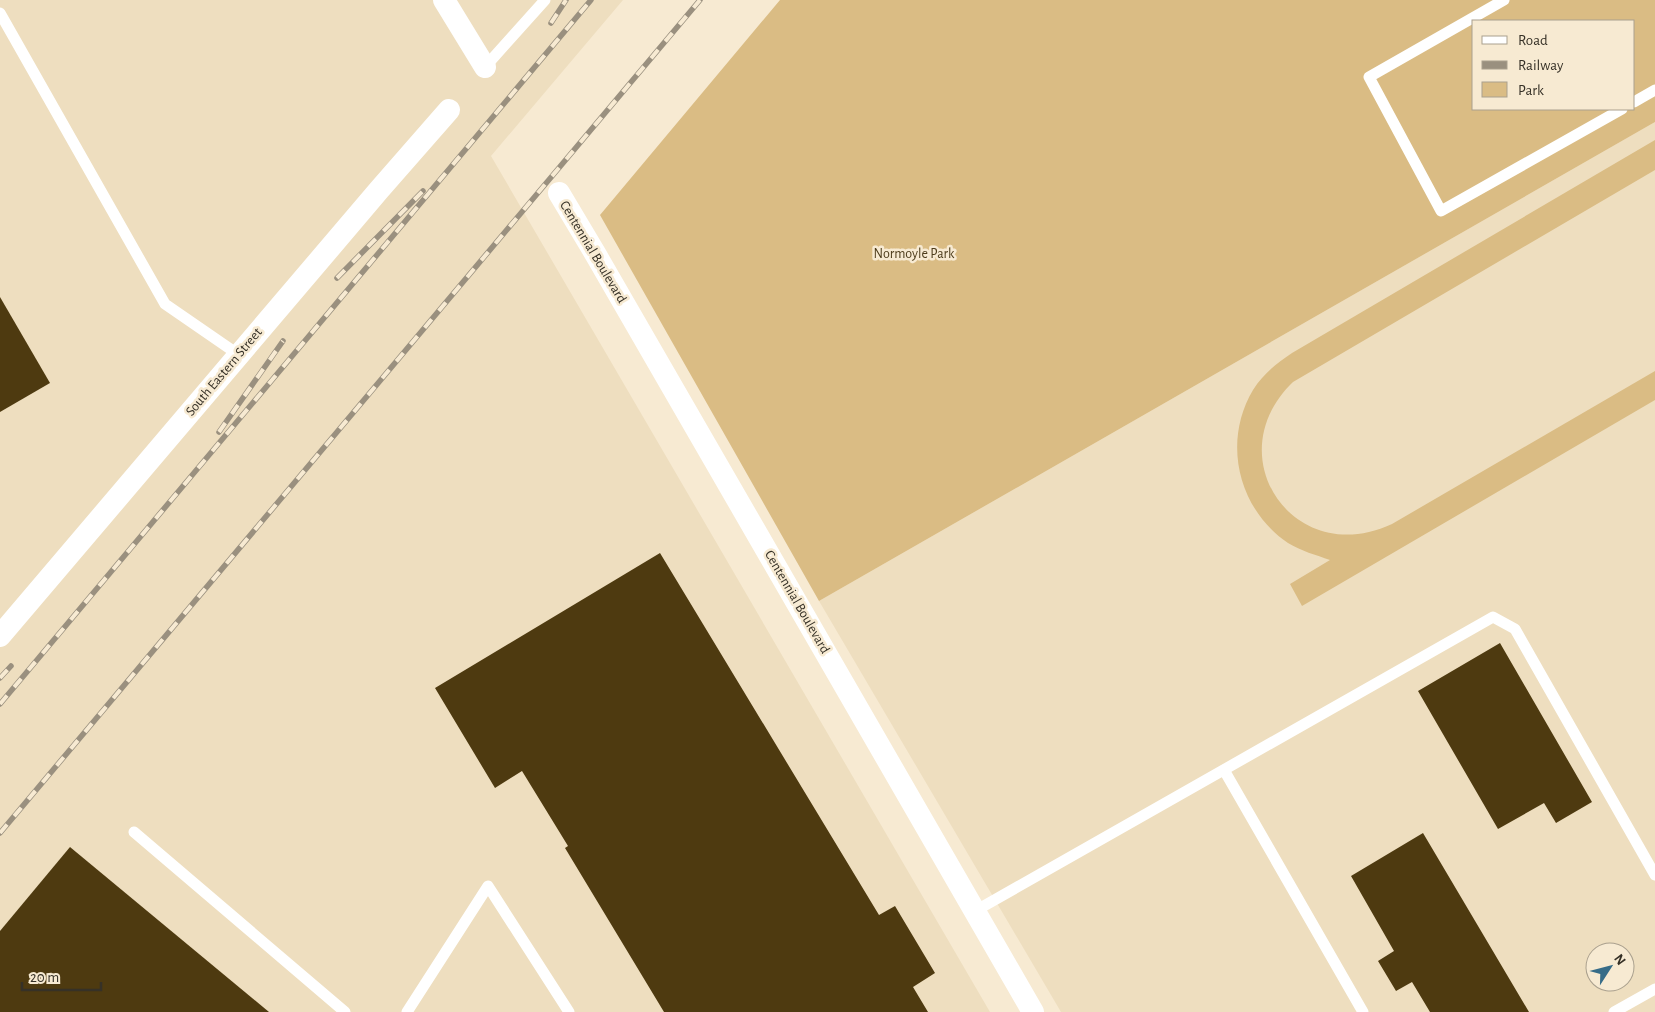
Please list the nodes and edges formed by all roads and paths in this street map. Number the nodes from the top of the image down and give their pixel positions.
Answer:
1 (444, 0) edge
2 (545, 0) edge
3 (1504, 0) edge
4 (0, 14) edge
5 (485, 67) joint
6 (1655, 90) edge
7 (1635, 101) edge
8 (450, 110) dead end
9 (1620, 110) edge
10 (559, 194) dead end
11 (239, 355) junction
12 (0, 636) edge
13 (1224, 770) junction
14 (134, 832) dead end
15 (1655, 874) edge
16 (975, 911) junction
17 (1655, 989) edge
18 (345, 1012) edge
19 (407, 1012) edge
20 (569, 1012) edge
21 (1033, 1012) edge
22 (1363, 1012) edge
23 (1614, 1012) edge

1 - 5 street
2 - 5 lane
3 - 9 lane
4 - 11 lane
6 - 7 lane
8 - 11 street, South Eastern Street
10 - 16 street, Centennial Boulevard
11 - 12 street, South Eastern Street
13 - 15 lane
13 - 16 lane
13 - 22 lane
14 - 18 lane
16 - 21 street, Centennial Boulevard
17 - 23 lane
19 - 20 lane

